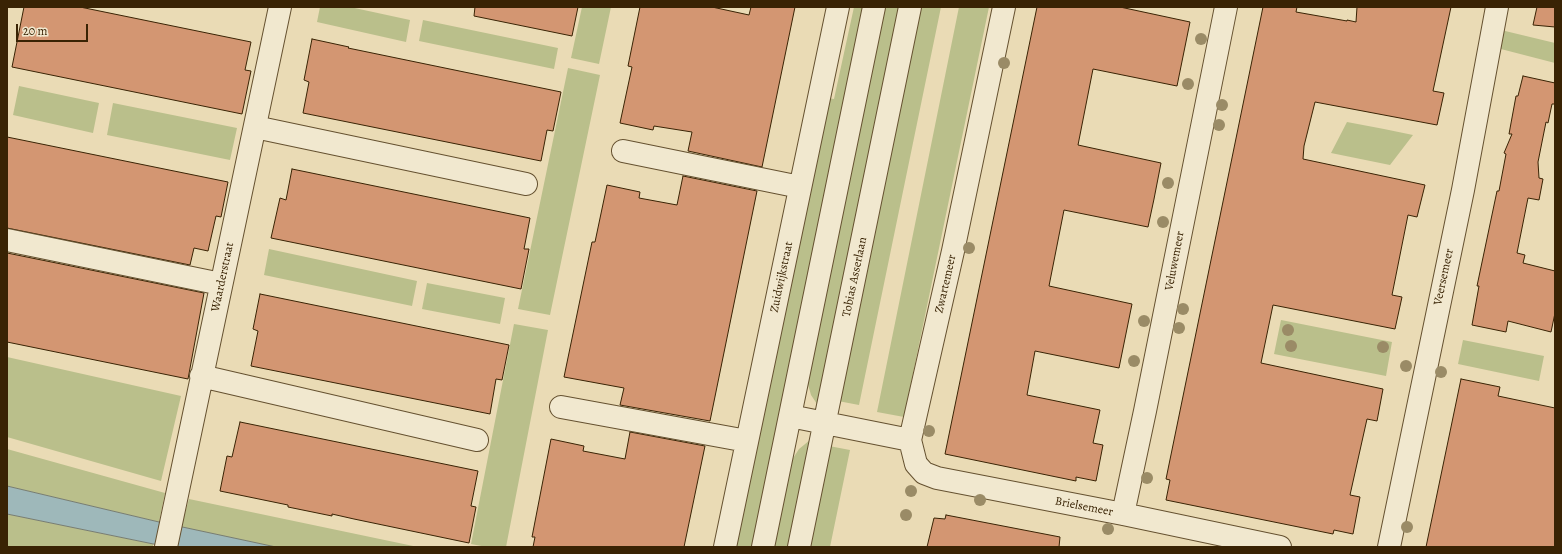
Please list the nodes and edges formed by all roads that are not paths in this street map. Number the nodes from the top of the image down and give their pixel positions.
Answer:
1 (280, 7) edge
2 (838, 7) edge
3 (874, 7) edge
4 (910, 7) edge
5 (1004, 7) edge
6 (1226, 7) edge
7 (1497, 7) edge
8 (254, 127) junction
9 (623, 151) dead end
10 (526, 184) dead end
11 (800, 187) junction
12 (7, 240) edge
13 (221, 284) junction
14 (202, 376) junction
15 (561, 407) dead end
16 (790, 416) junction
17 (825, 423) junction
18 (477, 440) dead end
19 (910, 440) junction
20 (747, 441) junction
21 (1123, 514) junction
22 (166, 547) edge
23 (725, 547) edge
24 (763, 547) edge
25 (799, 547) edge
26 (1280, 547) edge
27 (1389, 547) edge

1 - 8 street, Waarderstraat
2 - 11 street, Zuidwijkstraat
3 - 16 street
4 - 17 street, Tobias Asserlaan
5 - 19 street, Zwartemeer
6 - 21 street, Veluwemeer
7 - 27 street, Veersemeer
8 - 10 street
8 - 13 street, Waarderstraat
9 - 11 street
11 - 20 street, Zuidwijkstraat
12 - 13 street
13 - 14 street, Waarderstraat
14 - 18 street
14 - 22 street, Waarderstraat
15 - 20 street
16 - 17 street
16 - 24 street
17 - 19 street
17 - 25 street, Tobias Asserlaan
19 - 21 street, Brielsemeer
20 - 23 street, Zuidwijkstraat
21 - 26 street, Brielsemeer

